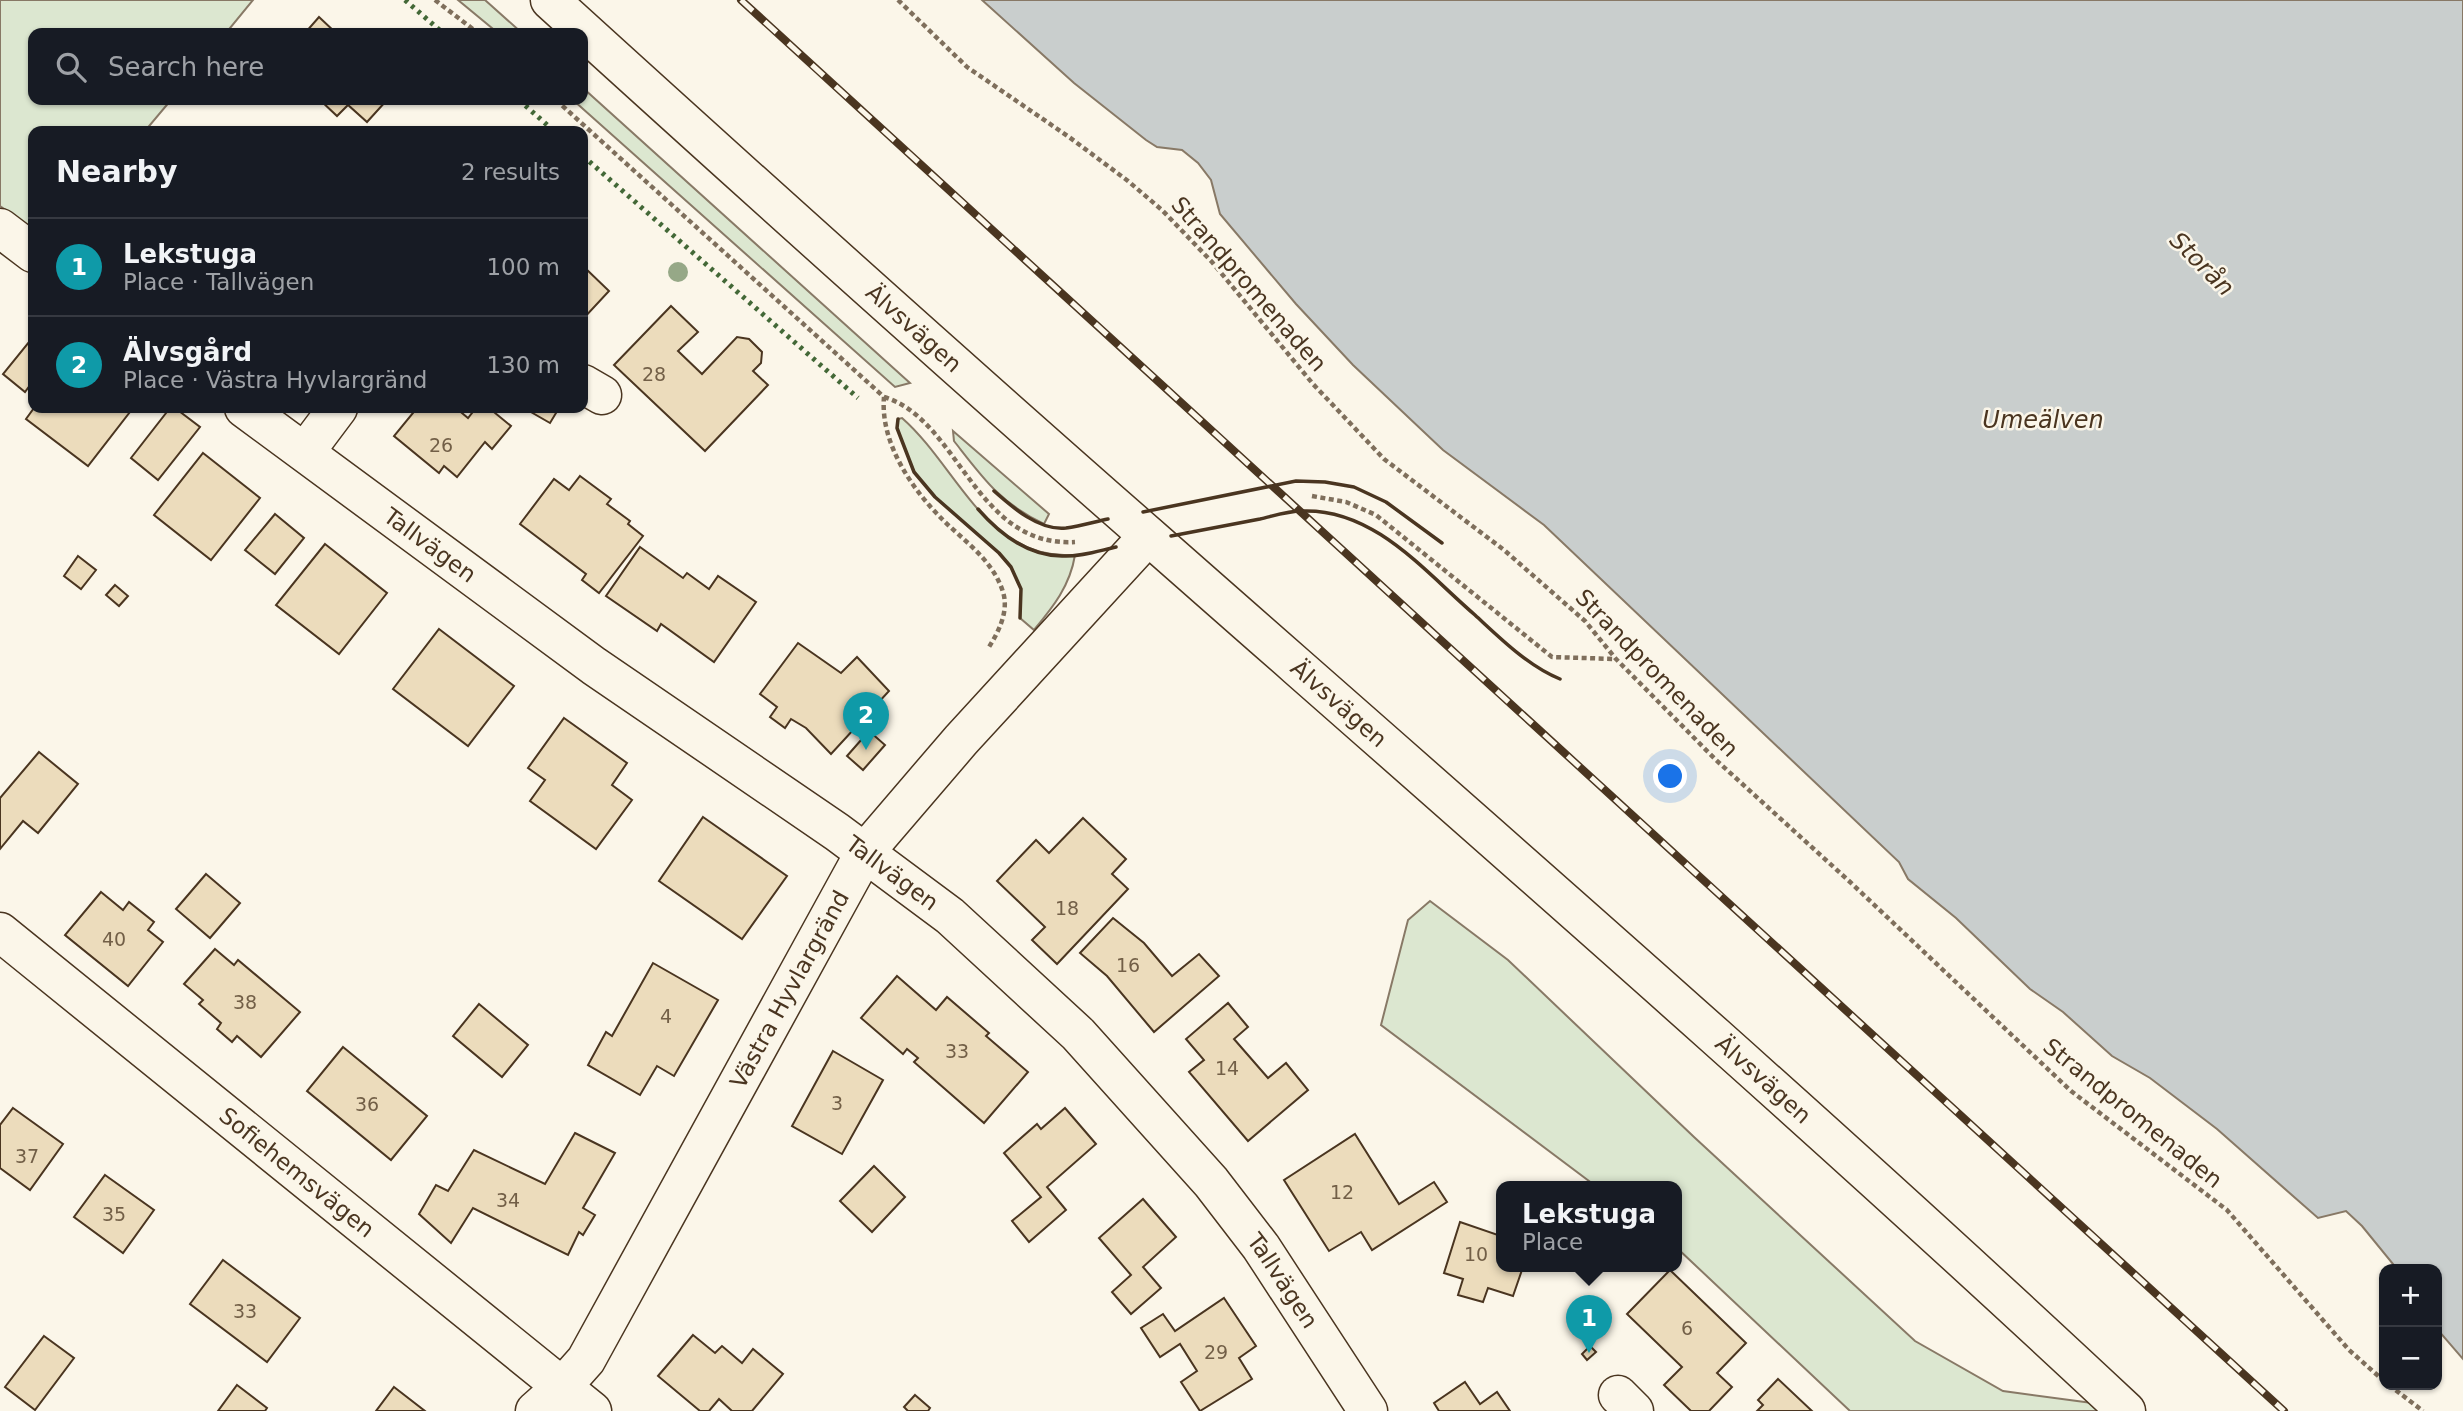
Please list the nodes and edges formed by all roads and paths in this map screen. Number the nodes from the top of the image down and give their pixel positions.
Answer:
1 (435, 0) edge
2 (550, 0) edge
3 (898, 0) edge
4 (471, 28) edge
5 (581, 28) edge
6 (588, 35) edge
7 (562, 105) edge
8 (585, 126) edge
9 (588, 129) edge
10 (0, 228) edge
11 (28, 249) edge
12 (884, 397) junction
13 (251, 413) edge
14 (334, 413) edge
15 (305, 453) junction
16 (1312, 496) dead end
17 (1148, 536) junction
18 (1074, 542) dead end
19 (988, 648) dead end
20 (1616, 659) junction
21 (865, 852) junction
22 (0, 932) edge
23 (2379, 1377) edge
24 (2396, 1390) edge
25 (548, 1399) edge
26 (592, 1411) edge
27 (1368, 1411) edge
28 (2126, 1411) edge
29 (2423, 1411) edge

1 - 4 path
2 - 5 street, Älvsvägen
3 - 20 path, Strandpromenaden
6 - 17 street, Älvsvägen
7 - 8 path
9 - 12 path
10 - 11 street
12 - 18 path
12 - 19 path
13 - 15 street, Tallvägen
14 - 15 street
15 - 21 street, Tallvägen
16 - 20 path
17 - 21 street, Västra Hyvlargränd
17 - 28 street, Älvsvägen
20 - 23 path, Strandpromenaden
21 - 25 street, Västra Hyvlargränd
21 - 27 street, Tallvägen
22 - 25 street, Sofiehemsvägen
24 - 29 path
25 - 26 street, Sofiehemsvägen

